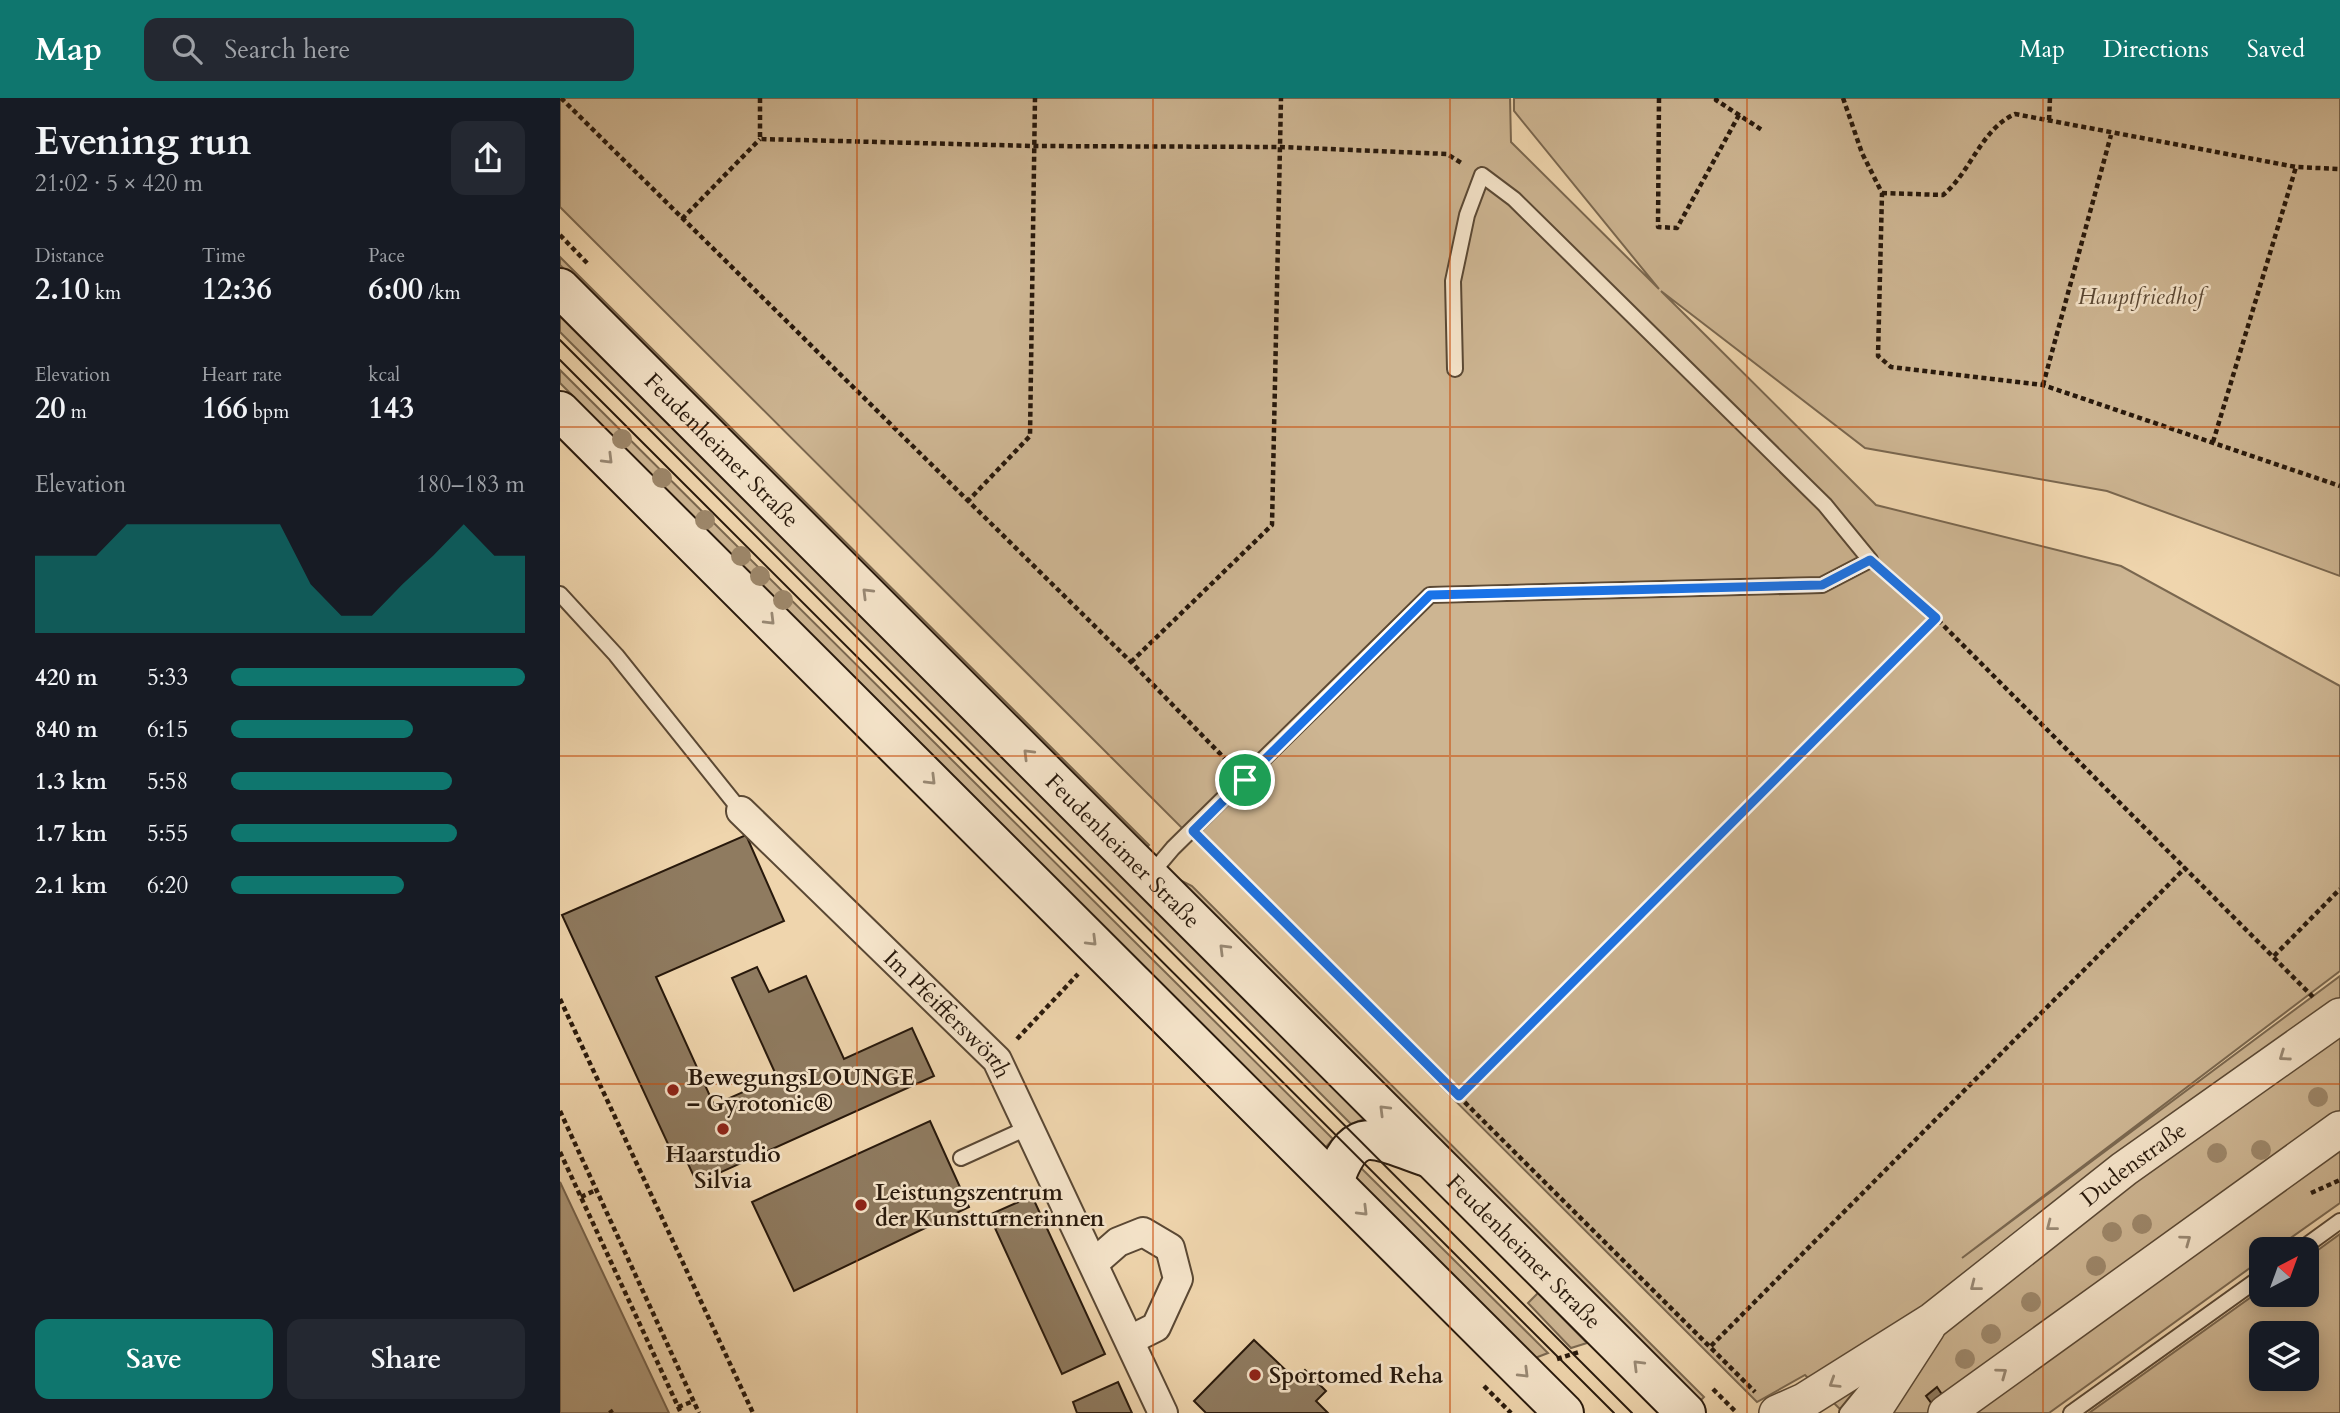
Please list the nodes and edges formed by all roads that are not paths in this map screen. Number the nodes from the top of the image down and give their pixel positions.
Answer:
1 (560, 288) edge
2 (1455, 369) dead end
3 (560, 411) edge
4 (560, 594) edge
5 (741, 811) joint
6 (1150, 875) junction
7 (2340, 1016) edge
8 (1027, 1128) junction
9 (2340, 1129) edge
10 (961, 1158) dead end
11 (1432, 1158) junction
12 (1334, 1182) junction
13 (2340, 1221) edge
14 (2318, 1237) edge
15 (1094, 1263) junction
16 (2249, 1287) edge
17 (1933, 1320) junction
18 (1130, 1340) junction
19 (1769, 1406) edge
20 (1163, 1413) edge
21 (1564, 1413) edge
22 (1686, 1413) edge
23 (1847, 1413) edge
24 (1872, 1413) edge
25 (1946, 1413) edge
26 (2071, 1413) edge

6 -> 1 main road, Feudenheimer Straße
2 - 6 lane
3 -> 12 main road
4 - 5 lane
5 - 8 street, Im Pfeifferswörth
11 -> 6 main road, Feudenheimer Straße
7 -> 17 street, Dudenstraße
8 - 10 lane
8 - 15 street, Im Pfeifferswörth
25 -> 9 street
11 - 12 main road
22 -> 11 main road, Feudenheimer Straße
12 -> 21 main road
13 - 14 lane
15 - 18 street, Im Pfeifferswörth
15 - 18 street
16 - 26 lane
17 -> 19 street, Dudenstraße
17 - 23 lane
17 - 24 street, Dudenstraße
18 - 20 street, Im Pfeifferswörth

